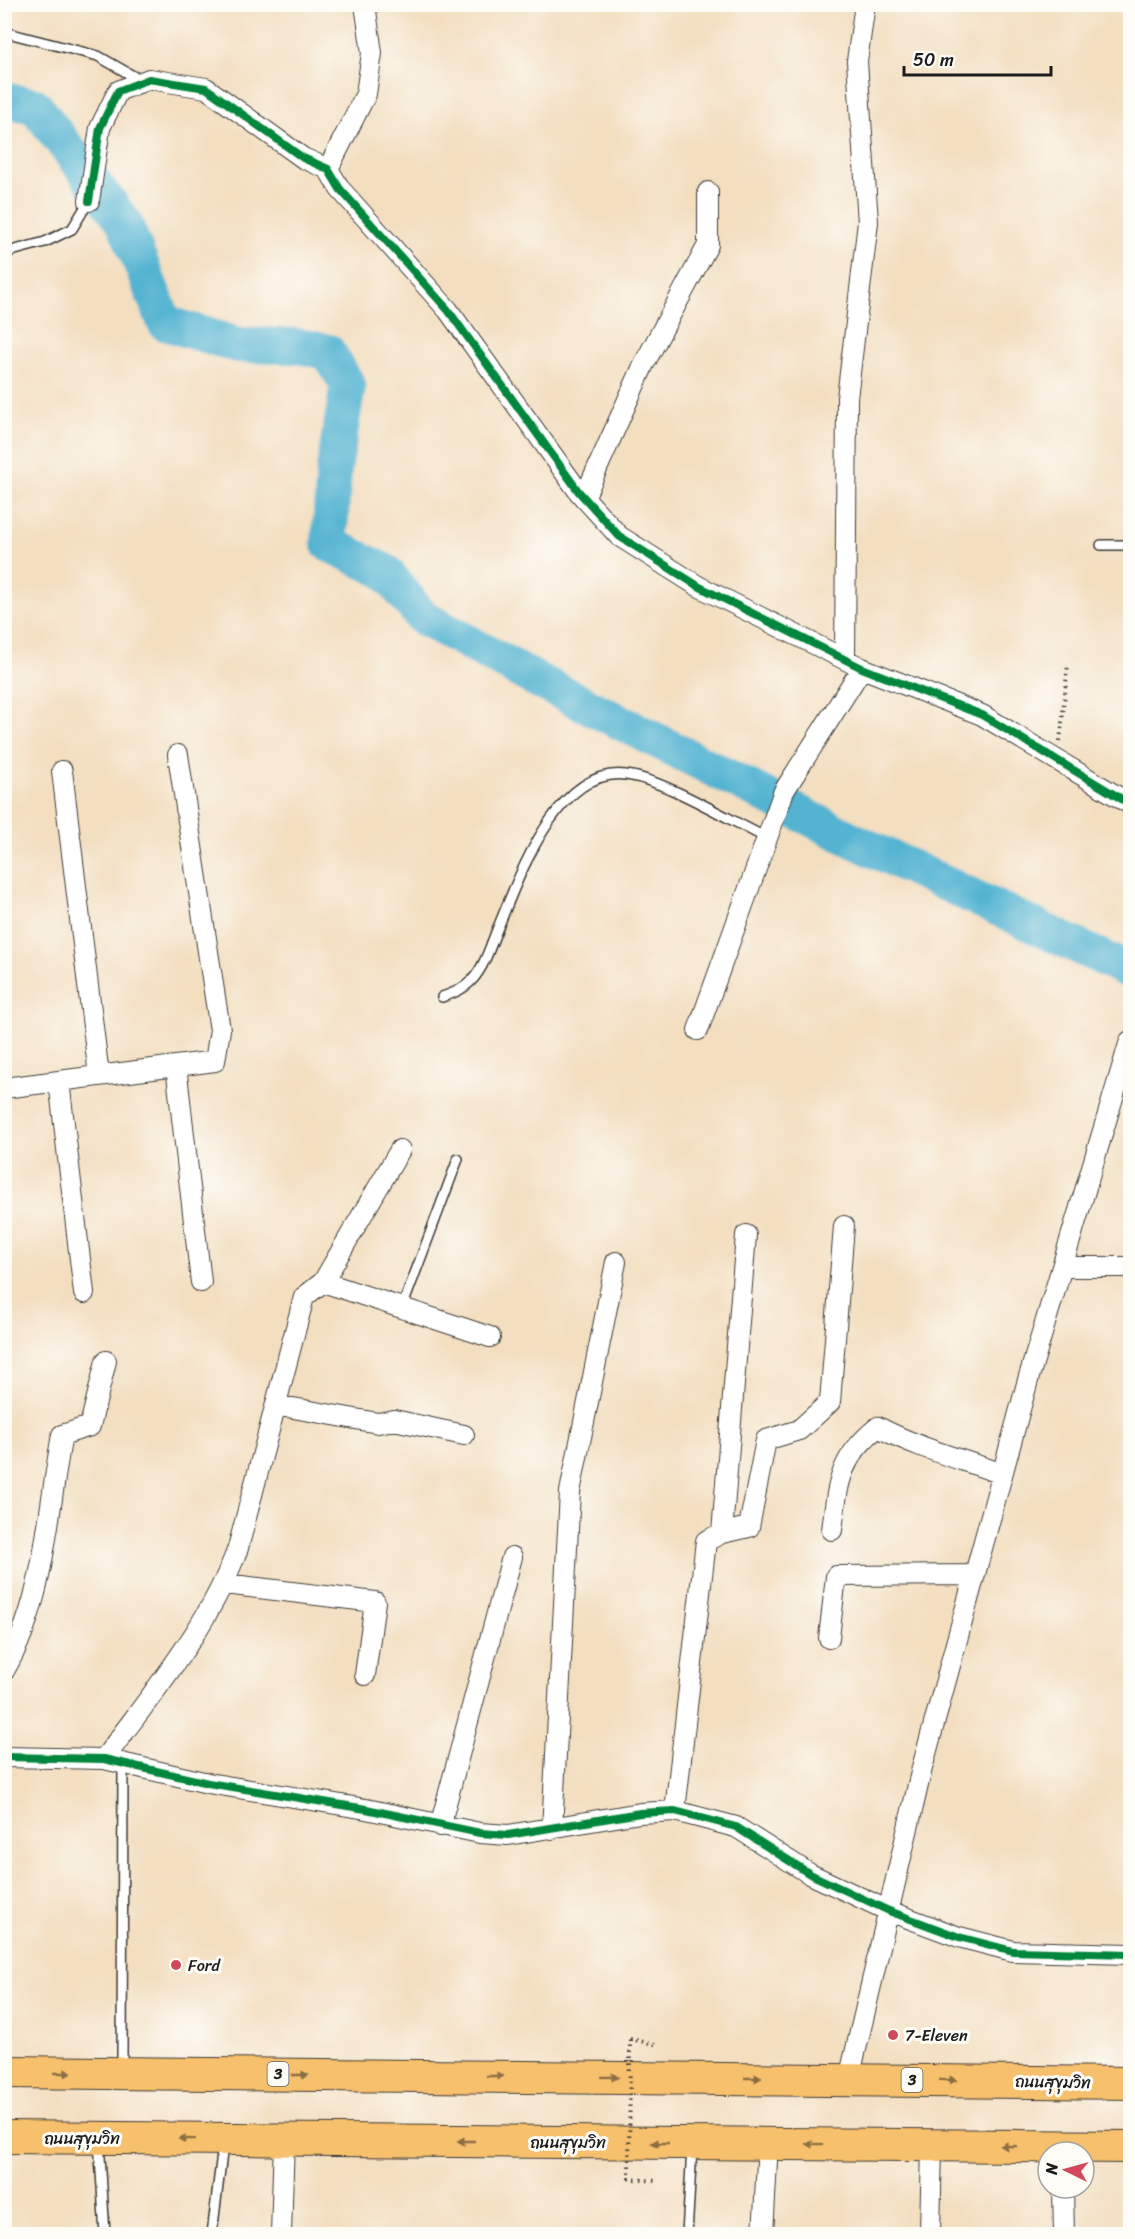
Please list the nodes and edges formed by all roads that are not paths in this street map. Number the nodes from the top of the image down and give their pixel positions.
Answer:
1 (365, 4) edge
2 (865, 4) edge
3 (4, 32) edge
4 (142, 82) junction
5 (328, 169) junction
6 (708, 192) dead end
7 (89, 201) joint
8 (4, 253) edge
9 (584, 498) junction
10 (1101, 545) dead end
11 (1131, 545) edge
12 (844, 658) junction
13 (862, 668) junction
14 (178, 755) dead end
15 (62, 771) dead end
16 (1131, 804) edge
17 (767, 838) junction
18 (442, 997) dead end
19 (698, 1029) dead end
20 (1131, 1041) edge
21 (176, 1066) junction
22 (99, 1076) junction
23 (59, 1081) junction
24 (4, 1088) edge
25 (400, 1150) dead end
26 (458, 1159) dead end
27 (844, 1226) dead end
28 (746, 1235) dead end
29 (616, 1262) dead end
30 (1062, 1267) junction
31 (1131, 1267) edge
32 (201, 1282) dead end
33 (323, 1282) junction
34 (84, 1293) dead end
35 (401, 1310) junction
36 (490, 1337) dead end
37 (106, 1361) dead end
38 (276, 1406) junction
39 (464, 1435) dead end
40 (1002, 1474) junction
41 (832, 1530) dead end
42 (722, 1533) junction
43 (513, 1557) dead end
44 (975, 1575) junction
45 (225, 1584) junction
46 (829, 1638) dead end
47 (4, 1671) edge
48 (365, 1675) dead end
49 (4, 1757) edge
50 (114, 1761) junction
51 (675, 1811) junction
52 (440, 1826) junction
53 (552, 1829) junction
54 (889, 1911) junction
55 (1131, 1954) edge
56 (4, 2072) edge
57 (122, 2073) junction
58 (849, 2079) junction
59 (1131, 2083) edge
60 (4, 2137) edge
61 (99, 2138) junction
62 (224, 2139) junction
63 (284, 2140) junction
64 (692, 2143) junction
65 (768, 2144) junction
66 (932, 2145) junction
67 (1131, 2147) edge
68 (1036, 2148) edge
69 (1096, 2148) edge
70 (1063, 2200) edge
71 (105, 2235) edge
72 (212, 2235) edge
73 (281, 2235) edge
74 (687, 2235) edge
75 (763, 2235) edge
76 (930, 2235) edge
77 (1064, 2235) edge

1 - 5 street
2 - 12 street
3 - 4 lane
4 - 5 street
4 - 7 street
5 - 9 street
6 - 9 street
7 - 8 lane
9 - 12 street
10 - 11 lane
12 - 13 street
13 - 16 street
13 - 17 street
14 - 21 street
15 - 22 street
17 - 18 lane
17 - 19 street
20 - 30 street
21 - 22 street
21 - 32 street
22 - 23 street
23 - 24 street
23 - 34 street
25 - 33 street
26 - 35 lane
27 - 42 street
28 - 42 street
29 - 53 street
30 - 31 street
30 - 40 street
33 - 35 street
33 - 38 street
35 - 36 street
37 - 47 street
38 - 39 street
38 - 45 street
40 - 41 street
40 - 44 street
42 - 51 street
43 - 52 street
44 - 46 street
44 - 54 street
45 - 48 street
45 - 50 street
49 - 50 street
50 - 52 street
50 - 57 lane
51 - 53 street
51 - 54 street
52 - 53 street
54 - 55 street
54 - 58 street
56 -> 57 highway, ถนนสุขุมวิท / 3
57 -> 58 highway, ถนนสุขุมวิท / 3
58 -> 59 highway, ถนนสุขุมวิท / 3
60 - 61 highway, ถนนสุขุมวิท
62 -> 61 highway, ถนนสุขุมวิท
61 - 71 lane
62 - 63 highway, ถนนสุขุมวิท
62 - 72 lane
64 -> 63 highway, ถนนสุขุมวิท
63 - 73 street
64 - 65 highway, ถนนสุขุมวิท
64 - 74 lane
66 -> 65 highway, ถนนสุขุมวิท
65 - 75 street
68 -> 66 highway, ถนนสุขุมวิท
66 - 76 street
67 - 69 highway, ถนนสุขุมวิท
70 - 77 street

